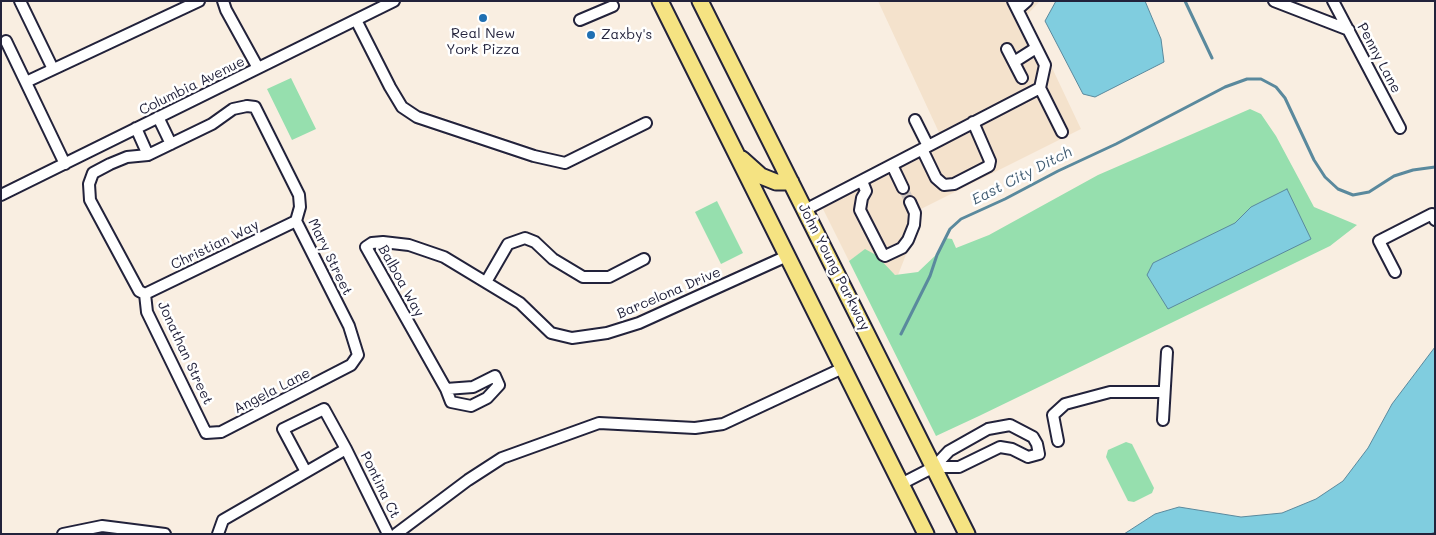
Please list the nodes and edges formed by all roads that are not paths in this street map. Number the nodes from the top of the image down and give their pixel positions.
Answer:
1 (20, 1) edge
2 (198, 1) edge
3 (223, 1) edge
4 (394, 1) edge
5 (660, 1) edge
6 (700, 1) edge
7 (1028, 1) edge
8 (1274, 1) edge
9 (1333, 1) edge
10 (1016, 5) edge
11 (613, 6) dead end
12 (356, 20) junction
13 (580, 20) dead end
14 (1349, 30) junction
15 (6, 42) dead end
16 (1036, 48) junction
17 (1007, 49) dead end
18 (1014, 62) junction
19 (258, 68) junction
20 (52, 69) junction
21 (1022, 78) dead end
22 (26, 82) junction
23 (1040, 88) junction
24 (158, 117) junction
25 (916, 120) dead end
26 (973, 122) junction
27 (646, 123) dead end
28 (136, 128) junction
29 (1400, 128) dead end
30 (1062, 132) dead end
31 (170, 144) junction
32 (925, 147) junction
33 (735, 153) junction
34 (148, 155) junction
35 (65, 164) junction
36 (892, 165) junction
37 (862, 181) junction
38 (791, 182) junction
39 (903, 188) tunnel mouth
40 (1, 195) edge
41 (910, 202) tunnel mouth
42 (805, 210) junction
43 (1435, 220) edge
44 (296, 221) junction
45 (786, 256) junction
46 (644, 259) dead end
47 (1395, 272) dead end
48 (486, 282) junction
49 (145, 294) junction
50 (1167, 352) dead end
51 (351, 366) joint
52 (843, 368) junction
53 (446, 389) junction
54 (1164, 392) junction
55 (1163, 420) dead end
56 (205, 429) joint
57 (1058, 441) dead end
58 (346, 449) junction
59 (934, 467) junction
60 (306, 472) junction
61 (901, 484) junction
62 (63, 534) edge
63 (165, 534) edge
64 (218, 534) edge
65 (388, 534) edge
66 (396, 534) edge
67 (926, 534) edge
68 (967, 534) edge

1 - 20 street
2 - 20 street
3 - 19 street
4 - 12 street, Columbia Avenue
5 - 33 highway
6 - 38 highway, John Young Parkway
7 - 10 street
8 - 14 street
9 - 14 street, Penny Lane
10 - 16 street
11 - 13 street
12 - 19 street, Columbia Avenue
12 - 27 street
14 - 29 street, Penny Lane
15 - 22 street
16 - 18 street
16 - 23 street
17 - 18 street
18 - 21 street
19 - 24 street, Columbia Avenue
20 - 22 street
22 - 35 street
23 - 26 street
23 - 30 street
24 - 28 street, Columbia Avenue
24 - 31 street
25 - 32 street
26 - 32 street
26 - 32 street
28 - 34 street
28 - 35 street, Columbia Avenue
31 - 34 street
31 - 44 street, Mary Street
32 - 36 street
33 - 38 highway
33 - 45 highway
34 - 49 street, Jonathan Street
35 - 40 street, Columbia Avenue
36 - 37 street
36 - 39 street
37 - 41 street
37 - 42 street
38 - 42 highway, John Young Parkway
42 - 59 highway, John Young Parkway
43 - 47 street
44 - 49 street, Christian Way
44 - 51 street, Mary Street
45 - 48 street, Barcelona Drive
45 - 52 highway
46 - 48 street
48 - 53 street, Balboa Way
49 - 56 street, Jonathan Street
50 - 54 street
51 - 56 street, Angela Lane
52 - 61 highway
52 - 66 street
53 - 53 street
54 - 55 street
54 - 57 street
58 - 60 street
58 - 60 street, Pontina Ct
58 - 65 street, Pontina Ct
59 - 59 street
59 - 61 street
59 - 68 highway, John Young Parkway
60 - 64 street
61 - 67 highway
62 - 63 street

